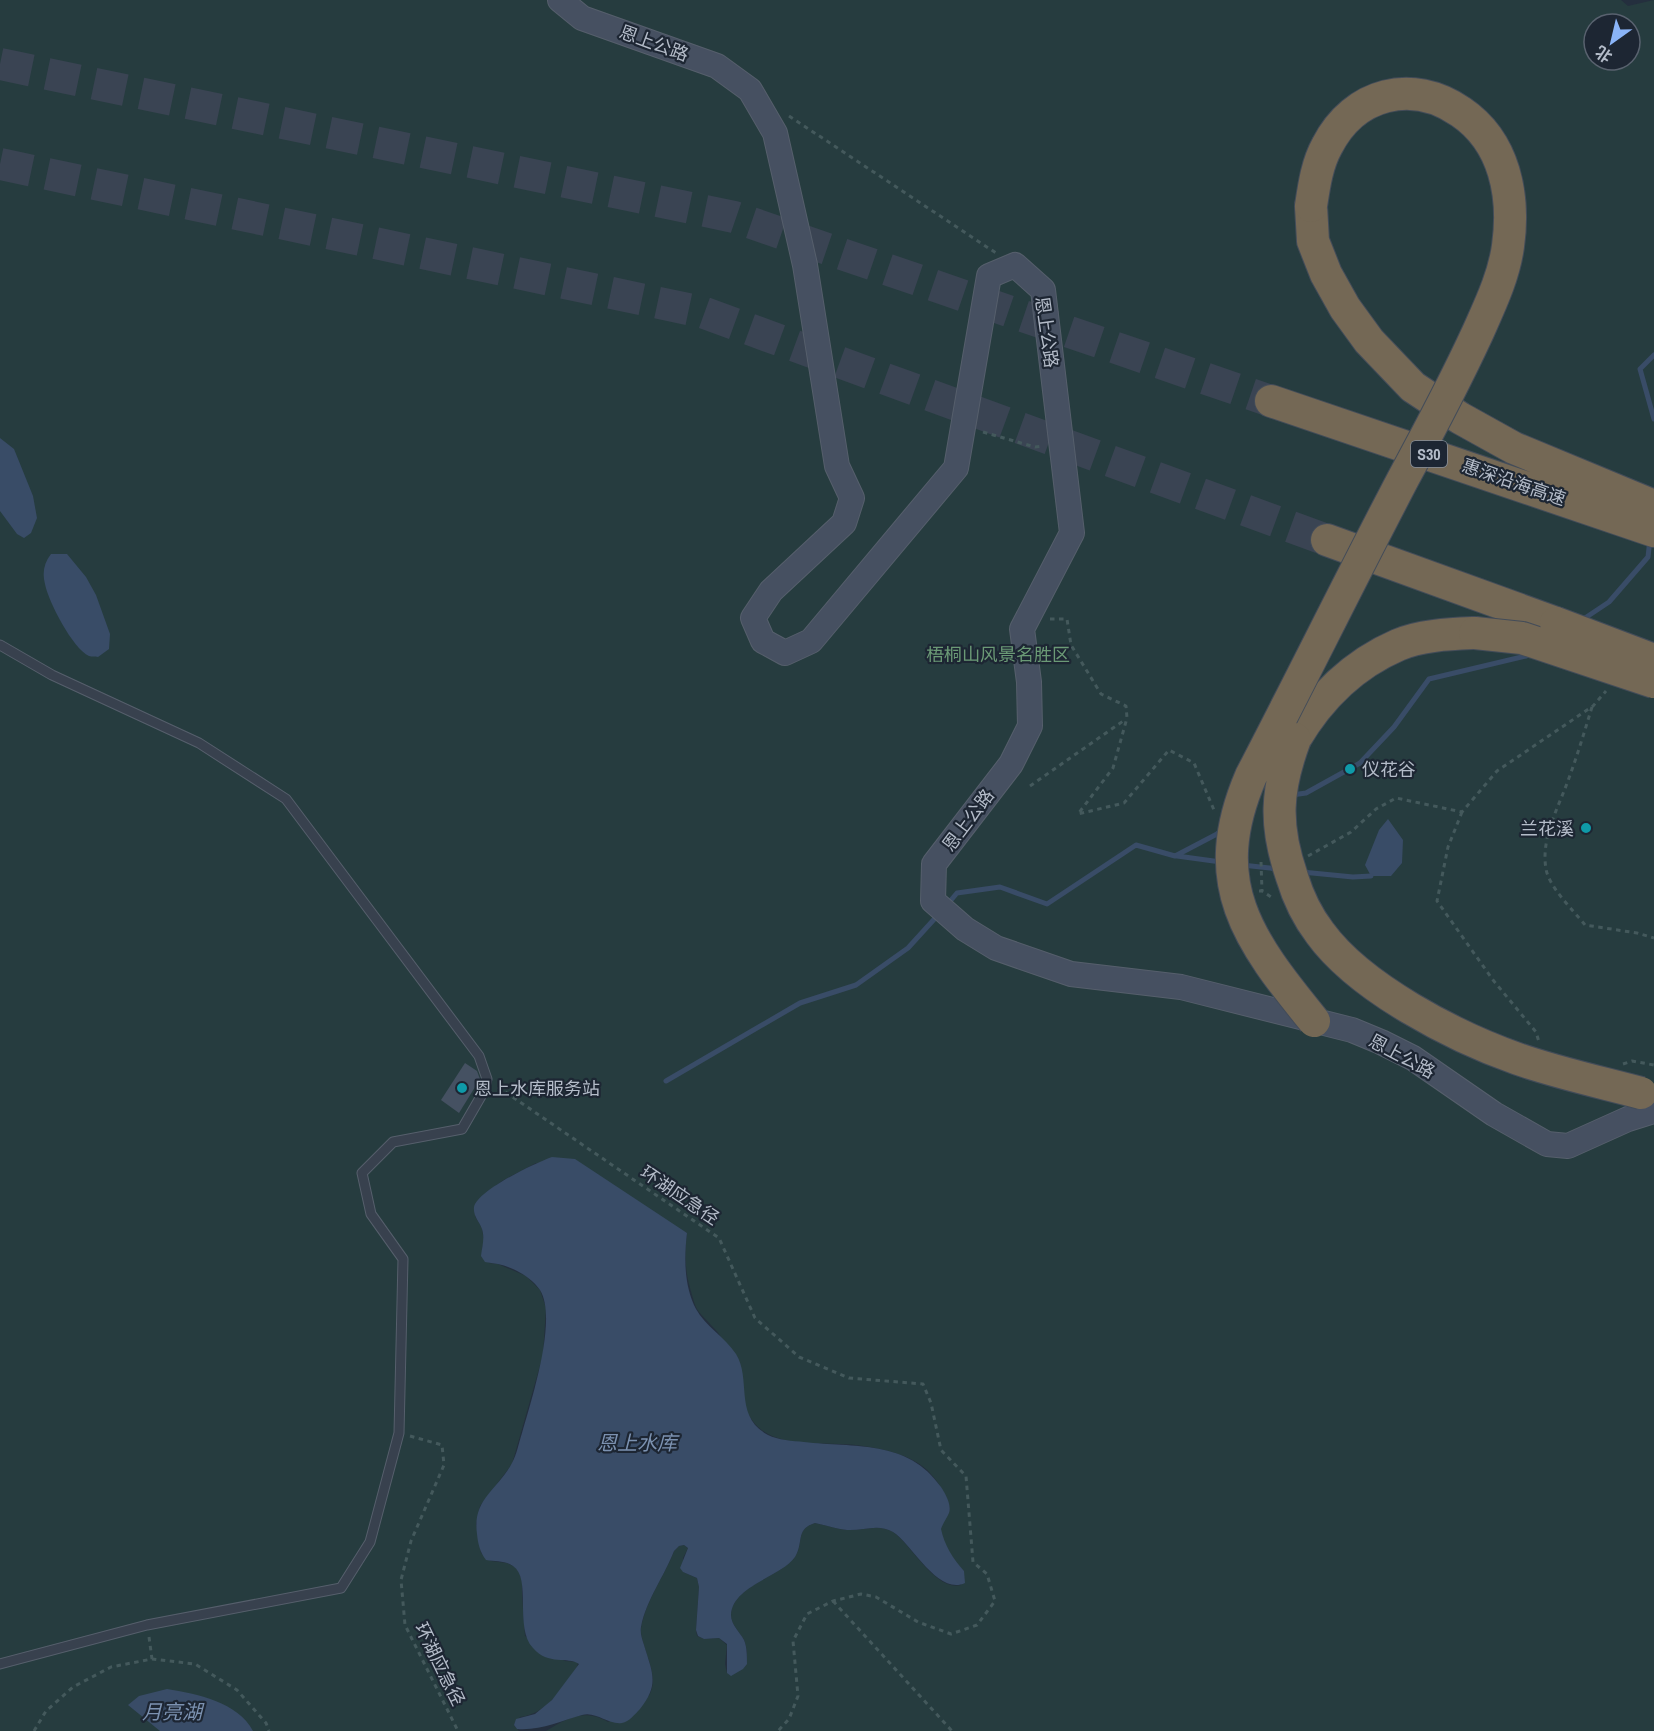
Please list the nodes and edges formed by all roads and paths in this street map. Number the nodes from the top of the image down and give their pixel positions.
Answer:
1 (560, 0) edge
2 (781, 110) dead end
3 (1015, 265) junction
4 (1271, 401) tunnel mouth
5 (965, 419) junction
6 (1062, 445) junction
7 (1594, 496) junction
8 (1654, 506) edge
9 (1654, 531) edge
10 (1327, 540) tunnel mouth
11 (1046, 618) dead end
12 (0, 645) edge
13 (1654, 660) edge
14 (1654, 682) edge
15 (1609, 688) dead end
16 (1593, 706) junction
17 (1127, 718) junction
18 (1030, 786) dead end
19 (1462, 812) junction
20 (1218, 819) dead end
21 (1299, 855) dead end
22 (1261, 859) dead end
23 (1262, 891) dead end
24 (1654, 938) edge
25 (1314, 1021) junction
26 (1539, 1042) dead end
27 (487, 1079) junction
28 (1650, 1100) edge
29 (399, 1433) junction
30 (833, 1601) junction
31 (147, 1625) junction
32 (152, 1659) junction
33 (0, 1664) edge
34 (34, 1731) edge
35 (269, 1731) edge
36 (458, 1731) edge
37 (778, 1731) edge
38 (952, 1731) edge

1 - 5 street, 恩上公路
2 - 3 path
3 - 5 street, 恩上公路
3 - 6 street, 恩上公路
4 - 7 highway, 惠深沿海高速 / S30
5 - 6 path
6 - 25 street, 恩上公路
7 - 8 highway
7 - 9 highway, 惠深沿海高速 / S30
7 - 25 highway, bridge
10 - 13 highway, bridge
11 - 17 path
12 - 27 lane
14 - 28 highway, bridge
15 - 16 path
16 - 19 path
16 - 24 path
17 - 18 path
17 - 20 path
19 - 21 path
19 - 26 path
22 - 23 path
25 - 28 street, 恩上公路
27 - 29 lane
27 - 30 path, 环湖应急径
29 - 31 lane
29 - 36 path, 环湖应急径
30 - 37 path, 环湖应急径
30 - 38 path
31 - 32 path
31 - 33 lane
32 - 34 path
32 - 35 path

